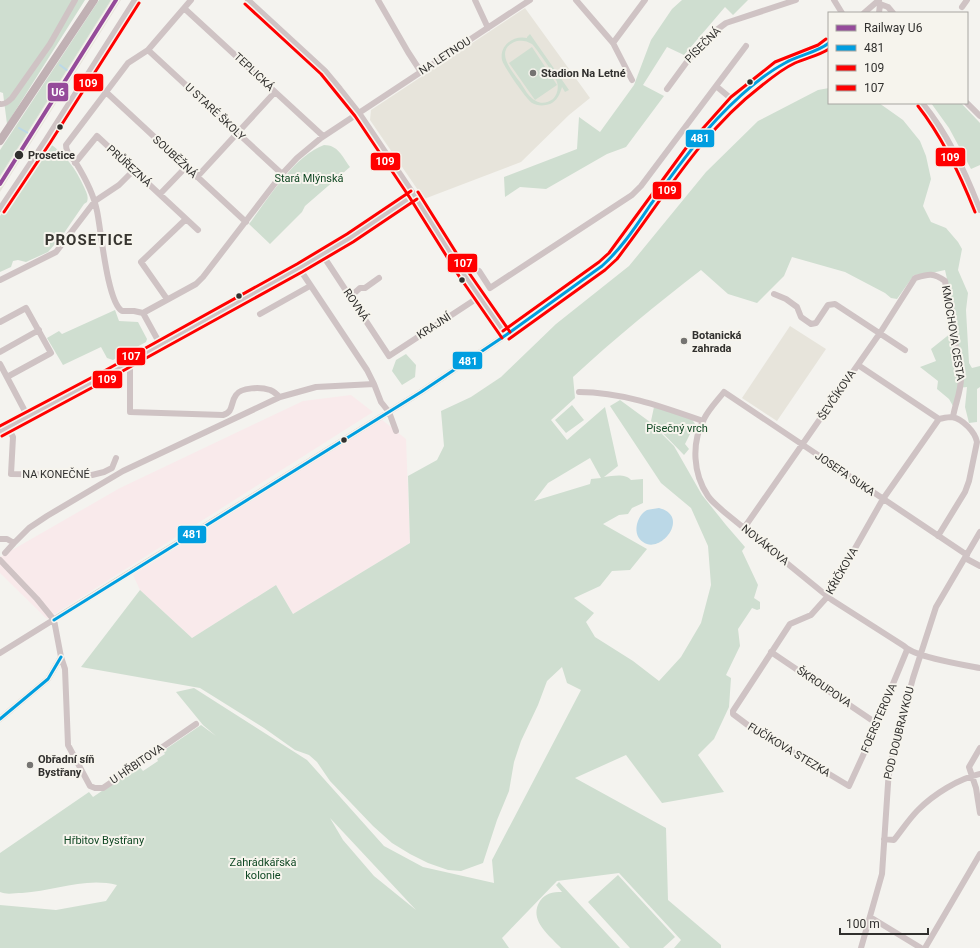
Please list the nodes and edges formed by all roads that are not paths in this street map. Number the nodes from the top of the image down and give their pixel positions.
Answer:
1 (75, 0) edge
2 (94, 0) edge
3 (135, 0) edge
4 (191, 0) edge
5 (248, 0) edge
6 (378, 0) edge
7 (475, 0) edge
8 (530, 0) edge
9 (576, 0) edge
10 (645, 0) edge
11 (796, 0) edge
12 (834, 0) edge
13 (967, 0) edge
14 (879, 1) edge
15 (962, 7) dead end
16 (185, 9) junction
17 (841, 12) edge
18 (865, 12) edge
19 (879, 12) edge
20 (892, 12) edge
21 (488, 28) junction
22 (613, 43) junction
23 (828, 45) edge
24 (746, 46) dead end
25 (148, 50) junction
26 (421, 72) junction
27 (632, 80) dead end
28 (716, 86) junction
29 (667, 89) dead end
30 (106, 92) junction
31 (275, 92) junction
32 (734, 102) junction
33 (0, 104) edge
34 (923, 104) edge
35 (968, 104) edge
36 (359, 113) junction
37 (980, 116) edge
38 (237, 133) junction
39 (323, 136) junction
40 (0, 141) edge
41 (76, 163) junction
42 (186, 167) junction
43 (134, 170) junction
44 (282, 174) junction
45 (197, 177) junction
46 (160, 194) junction
47 (414, 195) junction
48 (95, 201) junction
49 (0, 209) edge
50 (980, 210) edge
51 (186, 219) junction
52 (246, 222) junction
53 (198, 230) dead end
54 (322, 254) junction
55 (299, 268) junction
56 (479, 271) dead end
57 (937, 275) joint
58 (379, 278) dead end
59 (0, 280) edge
60 (310, 286) junction
61 (774, 294) dead end
62 (350, 297) junction
63 (479, 297) junction
64 (167, 299) junction
65 (143, 313) junction
66 (260, 314) dead end
67 (0, 322) edge
68 (39, 330) junction
69 (880, 333) junction
70 (506, 335) junction
71 (160, 344) junction
72 (905, 350) dead end
73 (0, 352) edge
74 (389, 356) joint
75 (0, 364) edge
76 (127, 364) junction
77 (858, 365) junction
78 (4, 376) edge
79 (374, 384) junction
80 (579, 392) dead end
81 (724, 392) joint
82 (280, 397) junction
83 (389, 412) junction
84 (28, 417) junction
85 (953, 417) junction
86 (939, 419) junction
87 (703, 421) junction
88 (8, 428) junction
89 (396, 430) dead end
90 (0, 432) edge
91 (803, 445) junction
92 (116, 458) dead end
93 (883, 499) junction
94 (744, 528) junction
95 (980, 532) edge
96 (938, 536) junction
97 (0, 539) edge
98 (14, 543) junction
99 (5, 553) dead end
100 (966, 557) junction
101 (0, 560) edge
102 (980, 566) edge
103 (828, 596) junction
104 (54, 620) junction
105 (907, 650) junction
106 (771, 652) junction
107 (0, 653) edge
108 (920, 654) junction
109 (61, 657) junction
110 (980, 668) edge
111 (732, 711) joint
112 (0, 719) edge
113 (876, 723) junction
114 (196, 724) dead end
115 (980, 748) edge
116 (980, 774) edge
117 (971, 776) junction
118 (849, 786) joint
119 (980, 813) edge
120 (884, 839) junction
121 (980, 854) edge
122 (870, 918) junction
123 (862, 948) edge
124 (921, 948) edge
125 (924, 948) edge

1 - 33 street
2 - 40 main road
3 - 49 street
4 - 16 street
5 - 36 street
6 - 26 street
7 - 21 street
8 - 21 street, NA LETNOU
9 - 22 street
10 - 22 street
11 - 29 street, PÍSEČNÁ
12 - 17 street
13 - 15 street
14 - 18 street
14 - 19 street
14 - 20 street
16 - 25 street
16 - 31 street, TEPLICKÁ
21 - 26 street, NA LETNOU
22 - 27 street
23 - 32 street
24 - 28 street
25 - 30 street
25 - 38 street, U STARÉ ŠKOLY
26 - 36 street, NA LETNOU
28 - 32 street
28 - 56 street
30 - 41 street
30 - 42 street, SOUBĚŽNÁ
31 - 38 street
31 - 39 street, TEPLICKÁ
32 - 70 street
34 - 50 street
35 - 37 street
36 - 39 street
36 - 47 street
38 - 44 street, U STARÉ ŠKOLY
38 - 45 street
39 - 44 street
41 - 43 street, PRŮŘEZNÁ
41 - 48 street
42 - 45 street, SOUBĚŽNÁ
42 - 46 street
43 - 46 street, PRŮŘEZNÁ
43 - 48 street
44 - 52 street
45 - 52 street, SOUBĚŽNÁ
46 - 51 street, PRŮŘEZNÁ
47 - 54 street
47 - 63 street
48 - 59 street
48 - 65 street
51 - 53 street, PRŮŘEZNÁ
51 - 64 street
52 - 64 street
54 - 55 street
54 - 62 street, ROVNÁ
55 - 60 street
55 - 71 street
57 - 69 street, ŠEVČÍKOVA
57 - 85 street, KMOCHOVA CESTA
58 - 62 street
60 - 66 street
60 - 79 street
61 - 69 street
62 - 74 street, ROVNÁ
63 - 70 street
63 - 74 street, KRAJNÍ
64 - 65 street
65 - 71 street
67 - 68 street
68 - 73 street
68 - 78 street
69 - 72 street
69 - 77 street, ŠEVČÍKOVA
70 - 83 street
71 - 76 street
75 - 78 street
76 - 82 street
76 - 84 street
77 - 86 street
77 - 91 street, ŠEVČÍKOVA
78 - 84 street
79 - 82 street
79 - 83 street
80 - 87 street
81 - 87 street, NOVÁKOVA
81 - 91 street, JOSEFA SUKA
82 - 98 street
83 - 89 street
83 - 104 street
84 - 88 street
85 - 86 street
85 - 96 street
86 - 93 street, KŘIČKOVA
87 - 94 street, NOVÁKOVA
88 - 90 street
88 - 92 street, NA KONEČNÉ
91 - 93 street, JOSEFA SUKA
91 - 94 street, ŠEVČÍKOVA
93 - 96 street, JOSEFA SUKA
93 - 103 street, KŘIČKOVA
94 - 103 street, NOVÁKOVA
95 - 100 street, POD DOUBRAVKOU
96 - 100 street, JOSEFA SUKA
97 - 98 street
98 - 99 street
100 - 102 street, JOSEFA SUKA
100 - 108 street, POD DOUBRAVKOU
101 - 104 street
103 - 105 street, NOVÁKOVA
103 - 106 street, KŘIČKOVA
104 - 107 street
104 - 109 street
105 - 108 street, NOVÁKOVA
105 - 113 street, FOERSTEROVA
106 - 111 street, KŘIČKOVA
106 - 113 street, ŠKROUPOVA
108 - 110 street, NOVÁKOVA
108 - 120 street, POD DOUBRAVKOU
109 - 112 street
109 - 114 street, U HŘBITOVA
111 - 118 street, FUČÍKOVA STEZKA
113 - 118 street, FOERSTEROVA
115 - 117 street
116 - 117 street
117 - 119 street
117 - 120 street
120 - 122 street, POD DOUBRAVKOU
121 - 125 street
122 - 123 street, POD DOUBRAVKOU
122 - 124 street

